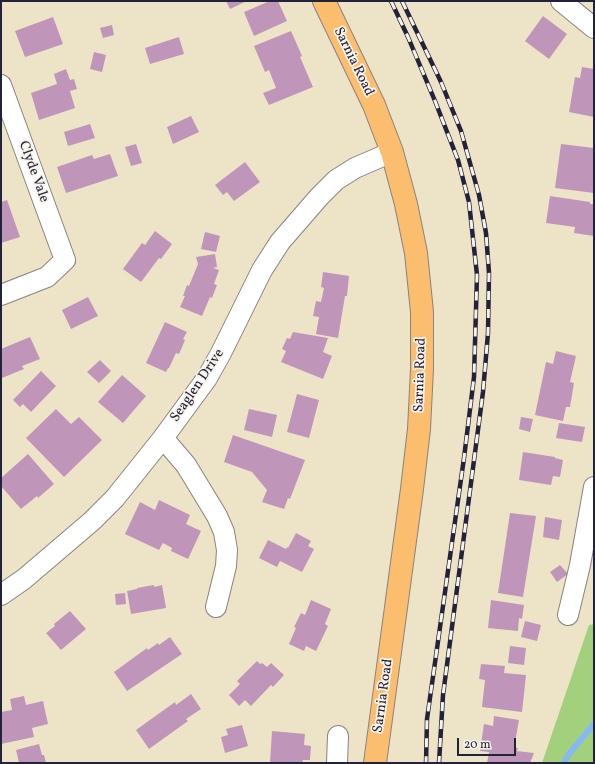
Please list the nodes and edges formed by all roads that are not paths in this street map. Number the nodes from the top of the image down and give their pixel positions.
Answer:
1 (324, 1) edge
2 (561, 1) edge
3 (594, 28) edge
4 (1, 84) edge
5 (392, 152) junction
6 (1, 295) edge
7 (163, 438) junction
8 (594, 487) edge
9 (1, 595) edge
10 (216, 607) dead end
11 (568, 615) dead end
12 (338, 736) dead end
13 (337, 763) edge
14 (375, 763) edge

1 - 5 main road, Sarnia Road
2 - 3 street
4 - 6 street, Clyde Vale
5 - 7 street, Seaglen Drive
5 - 14 main road, Sarnia Road
7 - 9 street, Seaglen Drive
7 - 10 street
8 - 11 street
12 - 13 street

